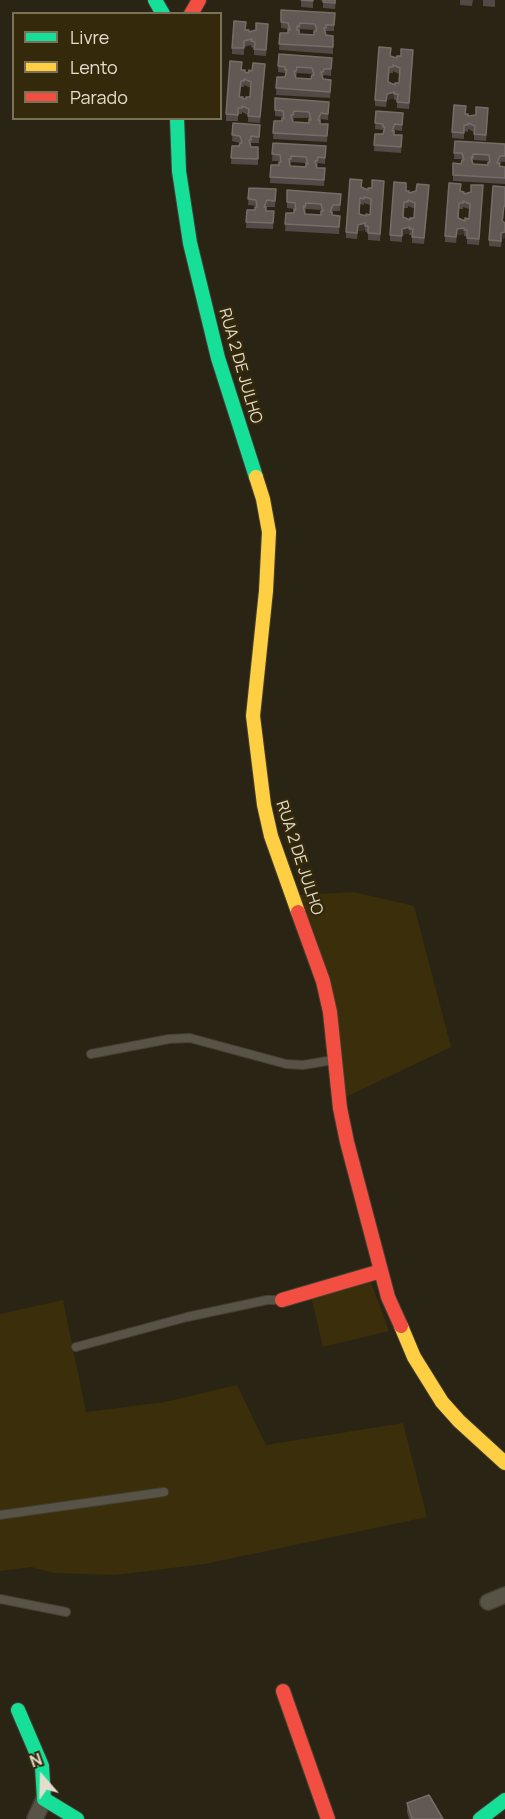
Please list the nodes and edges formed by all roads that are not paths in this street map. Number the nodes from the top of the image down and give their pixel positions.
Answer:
1 (155, 0) edge
2 (170, 11) edge
3 (177, 120) edge
4 (91, 1054) dead end
5 (335, 1059) junction
6 (381, 1271) junction
7 (282, 1300) joint
8 (76, 1347) dead end
9 (505, 1463) edge
10 (164, 1492) dead end
11 (0, 1515) edge
12 (505, 1595) edge
13 (0, 1599) edge
14 (488, 1602) dead end
15 (66, 1612) dead end
16 (283, 1691) dead end
17 (18, 1710) dead end
18 (44, 1799) junction
19 (505, 1800) edge
20 (35, 1819) edge
21 (77, 1819) edge
22 (328, 1819) edge
23 (480, 1819) edge

1 - 2 main road
3 - 5 main road, RUA 2 DE JULHO
4 - 5 lane
5 - 6 main road, RUA 2 DE JULHO
6 - 7 main road
6 - 9 main road, RUA 2 DE JULHO
7 - 8 lane
10 - 11 lane
12 - 14 street
13 - 15 lane
16 - 22 main road
17 - 18 main road
18 - 20 street
18 - 21 main road
19 - 23 main road

